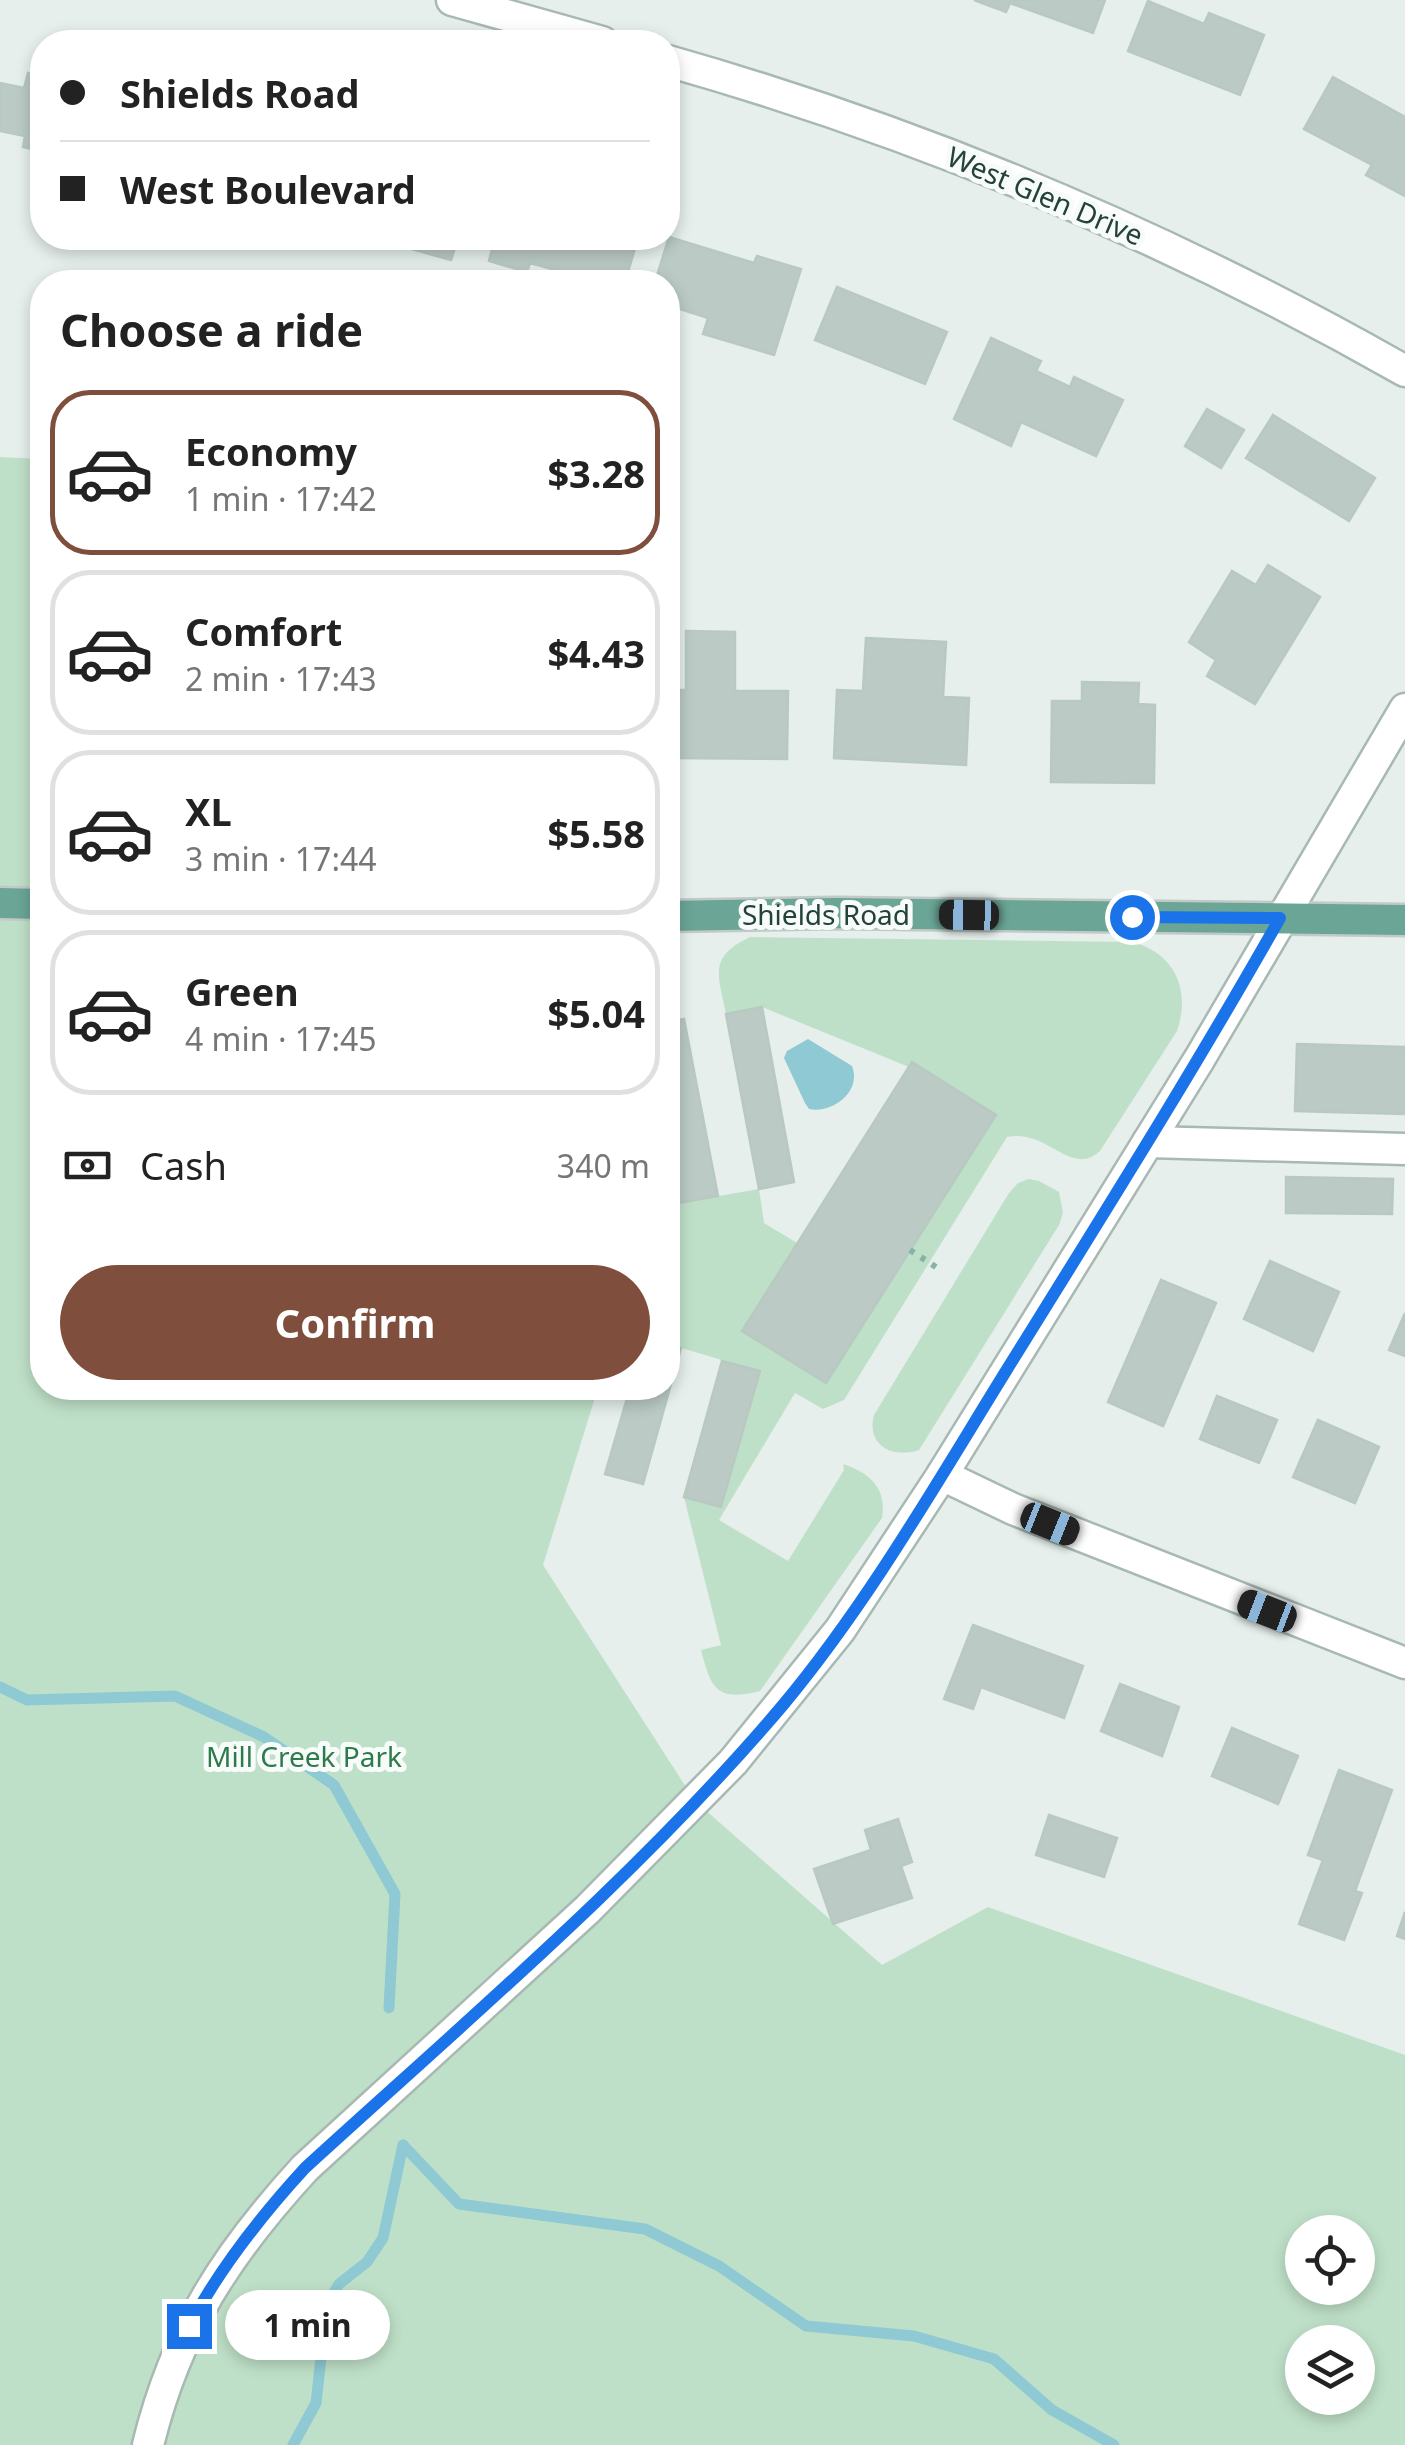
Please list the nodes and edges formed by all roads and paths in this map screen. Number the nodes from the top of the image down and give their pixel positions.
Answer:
1 (452, 0) edge
2 (559, 30) edge
3 (680, 64) edge
4 (1405, 371) edge
5 (1405, 709) edge
6 (0, 903) edge
7 (30, 904) edge
8 (680, 916) edge
9 (1280, 918) junction
10 (1405, 920) edge
11 (1148, 1142) junction
12 (1405, 1149) edge
13 (910, 1250) dead end
14 (942, 1271) dead end
15 (942, 1474) junction
16 (1405, 1664) edge
17 (148, 2445) edge

1 - 2 street
3 - 4 street, West Glen Drive
5 - 9 street
6 - 7 main road
8 - 9 main road, Shields Road
9 - 10 main road, Shields Road
9 - 11 street
11 - 12 street
11 - 15 street
13 - 14 path
15 - 16 street
15 - 17 street

